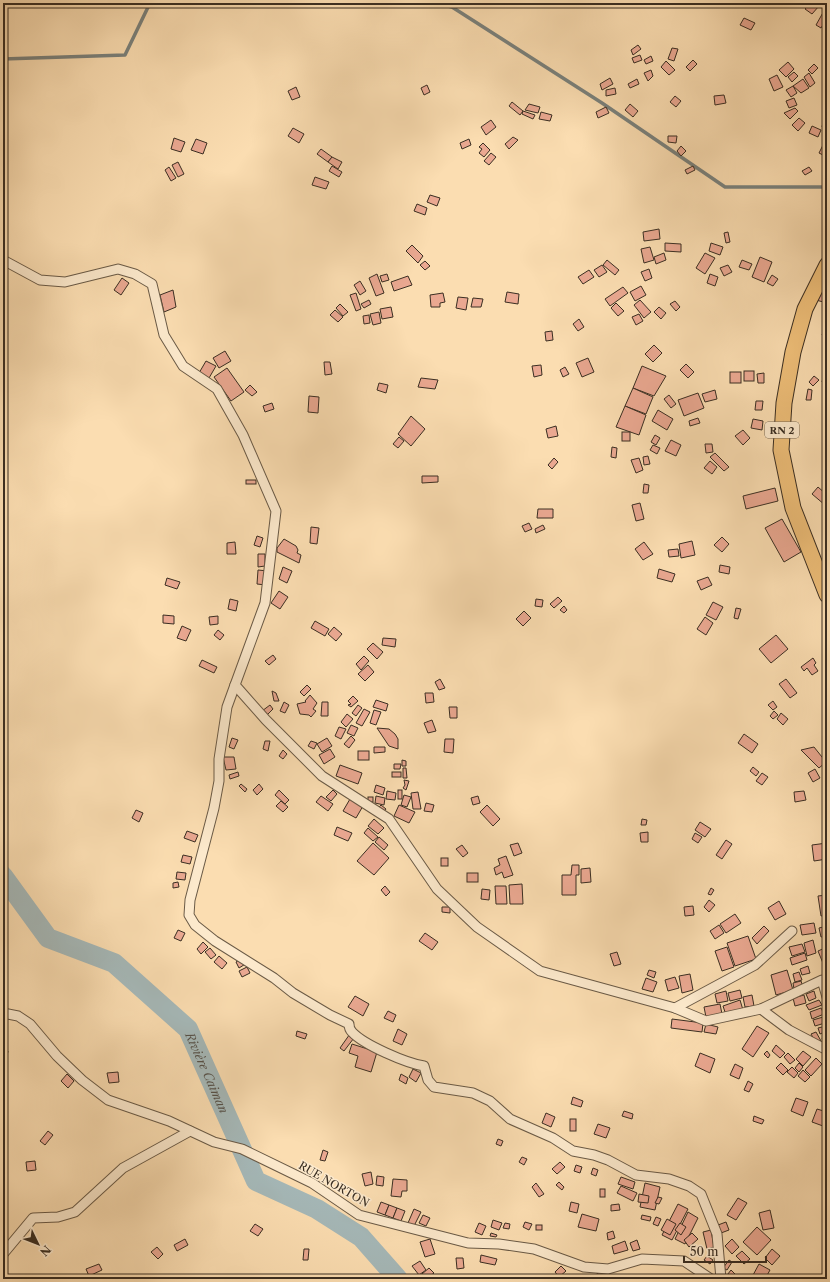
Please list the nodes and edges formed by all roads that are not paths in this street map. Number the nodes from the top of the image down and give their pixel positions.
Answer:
1 (3, 260) edge
2 (827, 266) edge
3 (827, 595) edge
4 (235, 685) junction
5 (792, 931) dead end
6 (827, 997) edge
7 (675, 1008) junction
8 (760, 1009) junction
9 (3, 1013) edge
10 (827, 1050) edge
11 (190, 1131) junction
12 (3, 1254) edge
13 (711, 1279) edge
14 (721, 1279) edge

1 - 4 street
2 - 3 main road, RN 2
4 - 7 street
4 - 14 street
5 - 7 street
6 - 8 street
7 - 8 street
8 - 10 street
9 - 11 street, RUE NORTON
11 - 12 street
11 - 13 street, RUE NORTON

